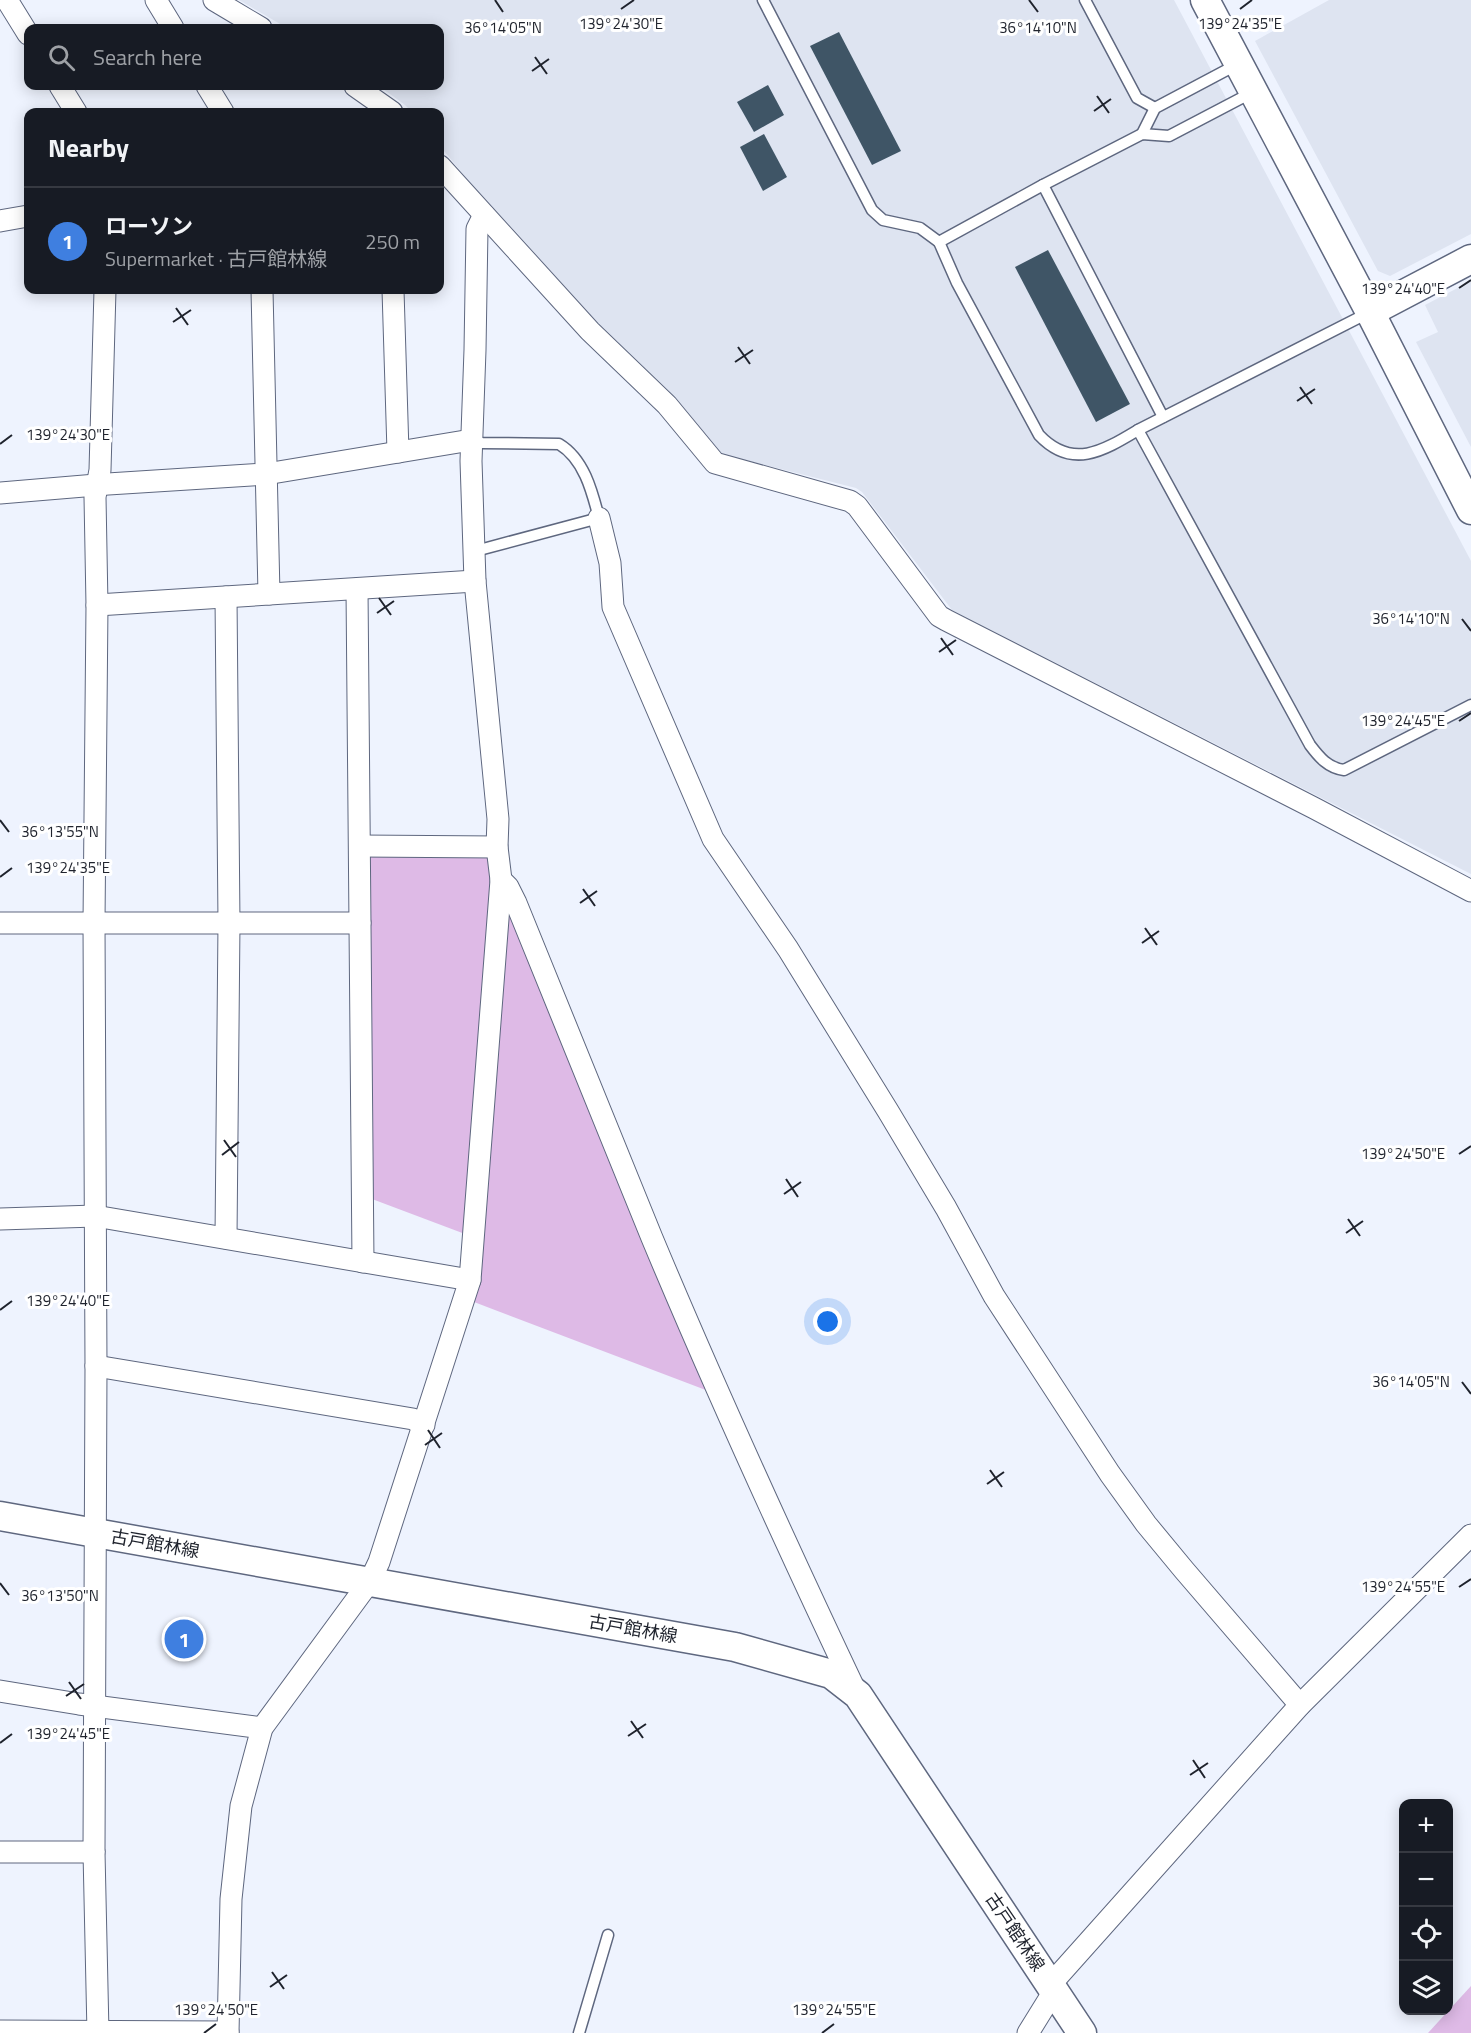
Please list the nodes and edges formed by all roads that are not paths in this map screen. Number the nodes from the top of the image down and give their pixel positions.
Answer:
1 (8, 0) edge
2 (156, 0) edge
3 (214, 0) edge
4 (764, 0) edge
5 (1085, 0) edge
6 (1205, 0) edge
7 (171, 24) edge
8 (254, 24) edge
9 (24, 27) edge
10 (1239, 64) junction
11 (62, 90) edge
12 (210, 90) edge
13 (361, 90) edge
14 (1253, 92) junction
15 (74, 108) edge
16 (221, 108) edge
17 (386, 108) edge
18 (1155, 108) junction
19 (1142, 134) junction
20 (444, 170) edge
21 (1043, 185) junction
22 (484, 215) junction
23 (24, 217) edge
24 (0, 221) edge
25 (939, 242) junction
26 (1471, 259) edge
27 (105, 294) edge
28 (262, 294) edge
29 (393, 294) edge
30 (1370, 312) junction
31 (1163, 417) junction
32 (1138, 430) junction
33 (471, 440) junction
34 (398, 452) junction
35 (266, 474) junction
36 (96, 485) junction
37 (0, 493) edge
38 (1471, 510) edge
39 (599, 518) junction
40 (474, 549) junction
41 (474, 580) junction
42 (357, 589) junction
43 (269, 594) junction
44 (226, 597) junction
45 (97, 604) junction
46 (1471, 705) edge
47 (360, 846) junction
48 (497, 847) junction
49 (501, 880) junction
50 (1471, 891) edge
51 (0, 923) edge
52 (94, 923) junction
53 (229, 923) junction
54 (360, 923) junction
55 (95, 1216) junction
56 (0, 1219) edge
57 (226, 1238) junction
58 (363, 1262) junction
59 (470, 1280) junction
60 (96, 1366) junction
61 (424, 1425) junction
62 (0, 1516) edge
63 (95, 1533) junction
64 (1471, 1535) edge
65 (370, 1581) junction
66 (0, 1691) edge
67 (858, 1695) junction
68 (1300, 1705) junction
69 (95, 1706) junction
70 (262, 1728) junction
71 (0, 1852) edge
72 (94, 1852) junction
73 (608, 1935) dead end
74 (1052, 1988) junction
75 (0, 2031) edge
76 (98, 2032) edge
77 (228, 2032) edge
78 (579, 2033) edge
79 (1028, 2033) edge
80 (1082, 2033) edge

1 - 9 street
2 - 7 street
3 - 8 street
4 - 25 lane
5 - 18 lane
6 - 10 main road
10 - 14 main road
10 - 18 lane
11 - 15 street
12 - 16 street
13 - 17 street
14 - 19 lane
14 - 30 main road
18 - 19 lane
19 - 21 lane
20 - 22 street
21 - 25 lane
21 - 31 lane
22 - 33 street
22 - 50 street
23 - 24 street
25 - 32 lane
26 - 30 main road
27 - 36 street
28 - 35 street
29 - 34 street
30 - 31 lane
30 - 38 main road
31 - 32 lane
32 - 46 lane
33 - 34 street
33 - 39 lane
33 - 40 street
34 - 35 street
35 - 36 street
35 - 43 street
36 - 37 street
36 - 45 street
39 - 40 lane
39 - 68 street
40 - 41 street
41 - 42 street
41 - 48 street
42 - 43 street
42 - 47 street
43 - 44 street
44 - 45 street
44 - 53 street
45 - 52 street
47 - 48 street
47 - 54 street
48 - 49 street
49 - 59 street
49 - 67 street
51 - 52 street
52 - 53 street
52 - 55 street
53 - 54 street
53 - 57 street
54 - 58 street
55 - 56 street
55 - 57 street
55 - 60 street
57 - 58 street
58 - 59 street
59 - 61 street
60 - 61 street
60 - 63 street
61 - 65 street
62 - 63 main road, 古戸館林線
63 - 65 main road, 古戸館林線
63 - 69 street
64 - 68 street
65 - 67 main road, 古戸館林線
65 - 70 street
66 - 69 street
67 - 74 main road, 古戸館林線
68 - 74 street
69 - 70 street
69 - 72 street
70 - 77 street
71 - 72 street
72 - 76 street
73 - 78 lane
74 - 79 street
74 - 80 main road, 古戸館林線
75 - 76 street
76 - 77 street

